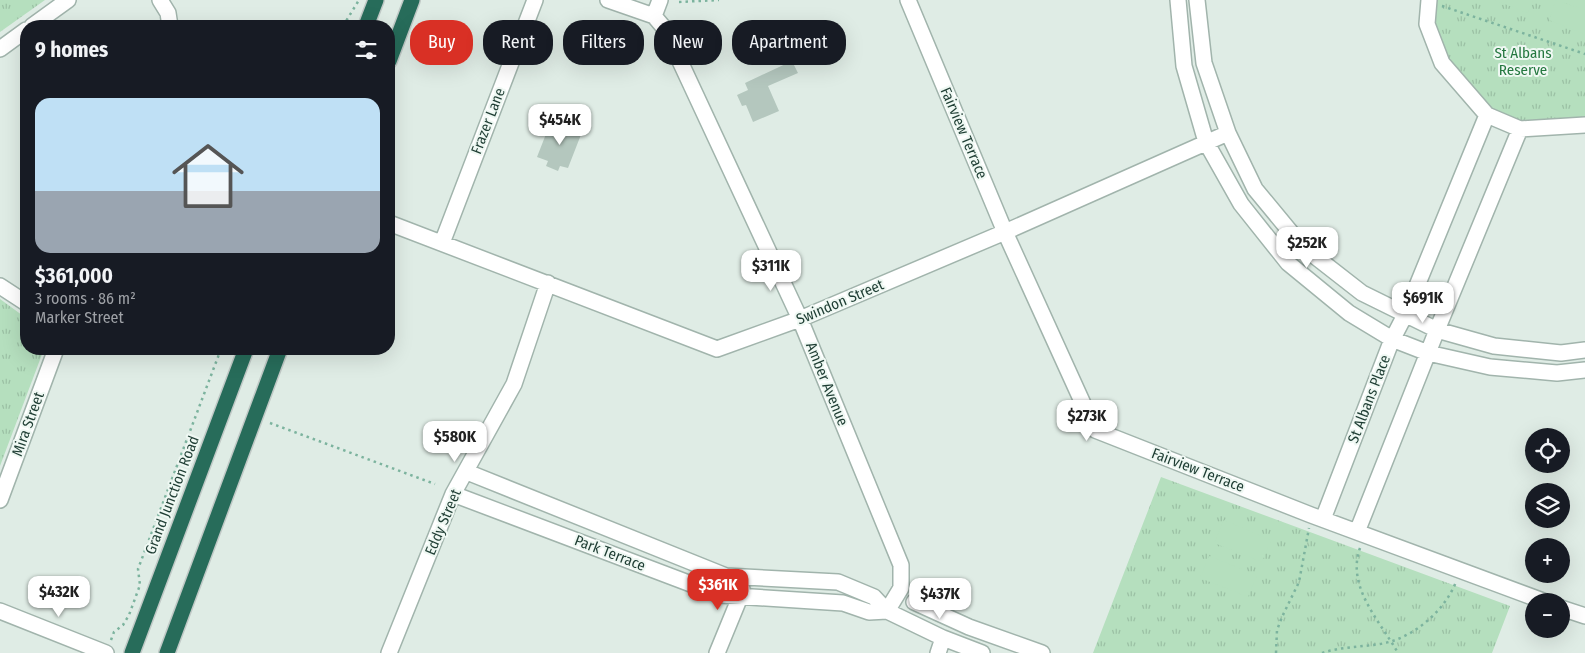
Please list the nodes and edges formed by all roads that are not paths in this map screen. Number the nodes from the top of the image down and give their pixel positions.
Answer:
1 (68, 0) edge
2 (160, 0) edge
3 (376, 0) edge
4 (412, 0) edge
5 (535, 0) edge
6 (608, 0) edge
7 (660, 0) edge
8 (908, 0) edge
9 (1178, 0) edge
10 (1197, 0) edge
11 (1429, 1) edge
12 (654, 16) junction
13 (40, 20) edge
14 (169, 20) edge
15 (368, 20) edge
16 (20, 34) edge
17 (395, 45) edge
18 (0, 49) edge
19 (1487, 115) junction
20 (1585, 125) edge
21 (1520, 129) junction
22 (1228, 133) junction
23 (1206, 142) junction
24 (395, 225) edge
25 (1005, 232) junction
26 (442, 243) junction
27 (548, 283) junction
28 (0, 286) edge
29 (20, 299) edge
30 (1405, 315) junction
31 (800, 319) junction
32 (1437, 330) junction
33 (1392, 339) junction
34 (1585, 350) edge
35 (1428, 353) junction
36 (54, 355) edge
37 (244, 355) edge
38 (278, 355) edge
39 (1585, 370) edge
40 (467, 472) junction
41 (453, 494) junction
42 (0, 500) edge
43 (1317, 517) junction
44 (1361, 533) junction
45 (744, 577) junction
46 (1525, 595) edge
47 (740, 597) junction
48 (914, 602) dead end
49 (0, 611) edge
50 (887, 611) junction
51 (1570, 611) edge
52 (1585, 616) edge
53 (943, 638) junction
54 (108, 649) edge
55 (1034, 652) edge
56 (132, 653) edge
57 (167, 653) edge
58 (389, 653) edge
59 (717, 653) edge
60 (938, 653) edge
61 (982, 653) edge

1 - 13 street
2 - 14 street
3 - 15 highway
4 - 17 highway
5 - 26 street, Frazer Lane
6 - 12 street
7 - 12 street
8 - 25 street, Fairview Terrace
9 - 23 street
10 - 22 street
11 - 19 street
12 - 31 street, Amber Avenue
16 - 18 street
19 - 21 street
19 - 30 street, St Albans Place
20 - 21 street
21 - 32 street
22 - 23 street, Swindon Street
22 - 30 street
23 - 25 street, Swindon Street
23 - 33 street
24 - 26 street, Swindon Street
25 - 31 street, Swindon Street
25 - 43 street, Fairview Terrace
26 - 27 street, Swindon Street
27 - 31 street, Swindon Street
27 - 40 street, Eddy Street
28 - 29 street
30 - 32 street
30 - 33 street, St Albans Place
31 - 50 street, Amber Avenue
32 - 34 street
32 - 35 street
33 - 35 street
33 - 43 street, St Albans Place
35 - 39 street
35 - 44 street
36 - 42 street, Mira Street
37 - 56 highway, Grand Junction Road
38 - 57 highway
40 - 41 street, Eddy Street
40 - 45 street, Park Terrace
41 - 47 street, Park Terrace
41 - 58 street, Eddy Street
43 - 44 street, Fairview Terrace
44 - 46 street, Fairview Terrace
45 - 47 street
45 - 50 street, Park Terrace
47 - 50 street, Park Terrace
47 - 59 street
48 - 55 street
49 - 54 street
50 - 53 street, Park Terrace
51 - 52 street
53 - 60 street
53 - 61 street, Park Terrace

